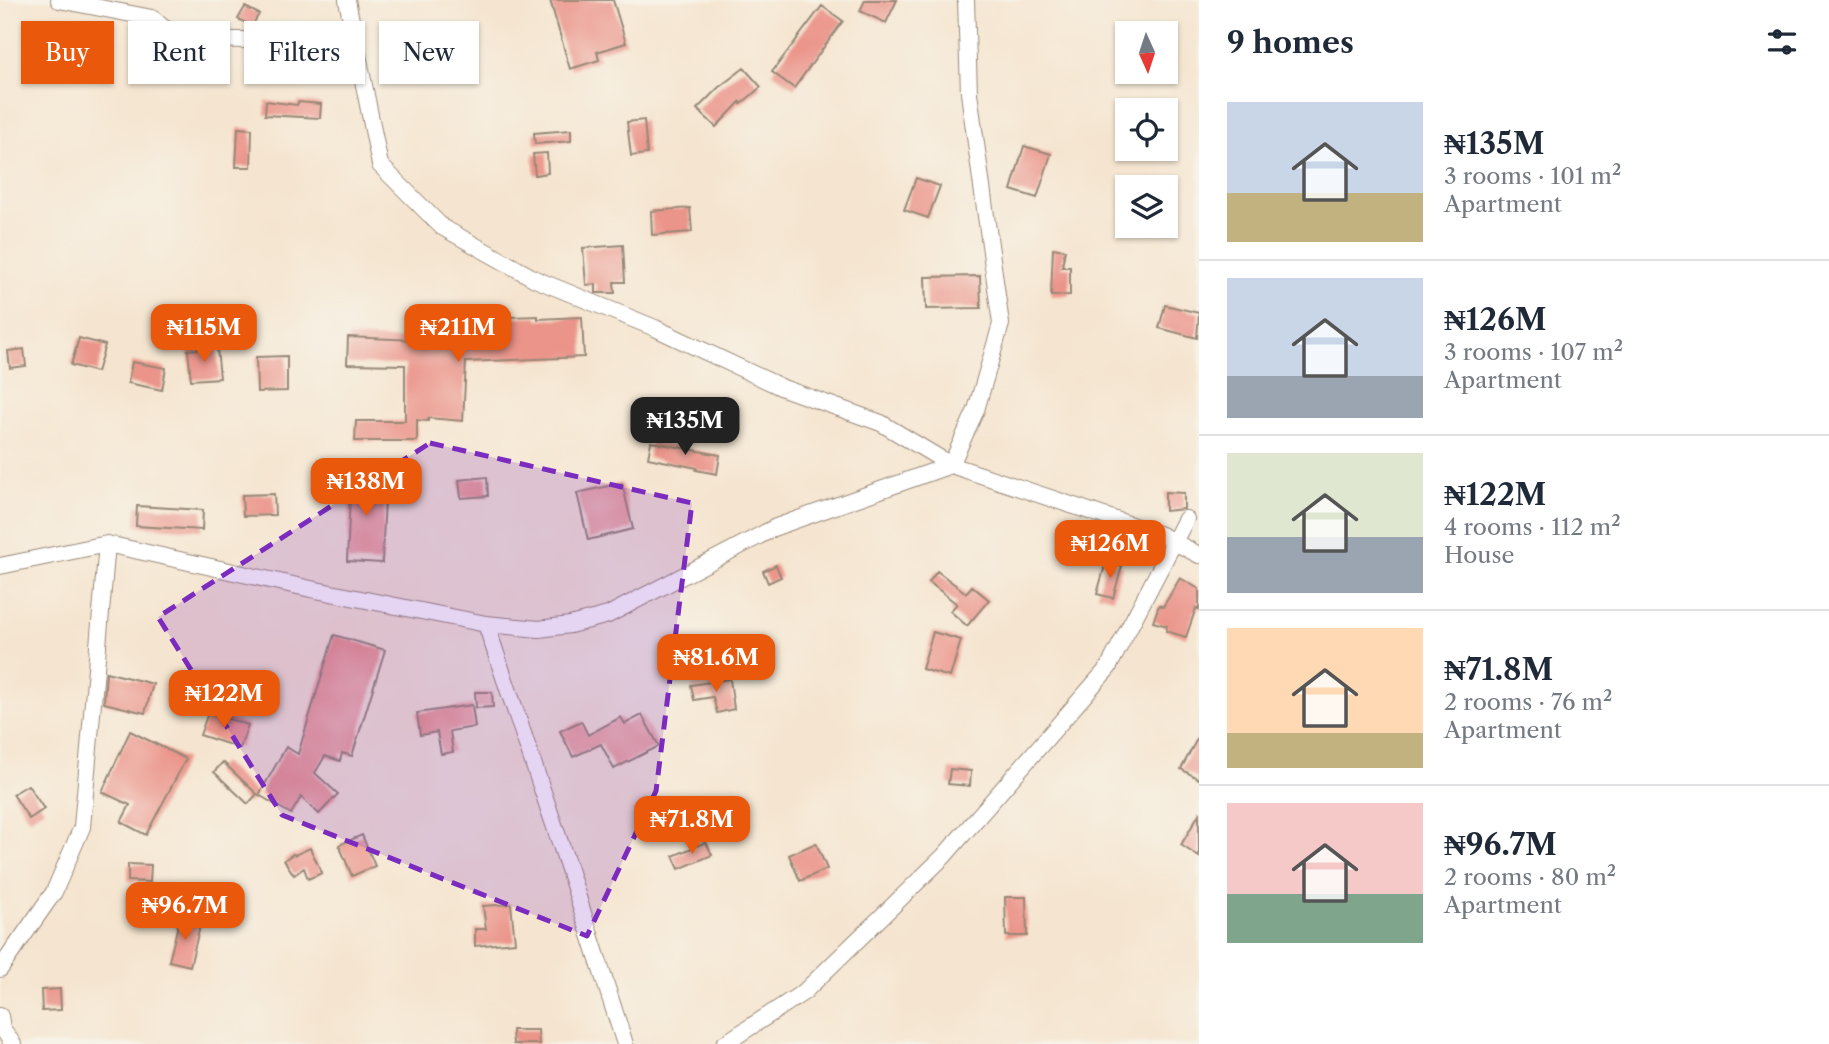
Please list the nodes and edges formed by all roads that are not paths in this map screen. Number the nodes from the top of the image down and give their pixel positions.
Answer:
1 (59, 0) edge
2 (347, 0) edge
3 (965, 0) edge
4 (351, 21) edge
5 (244, 38) edge
6 (364, 84) edge
7 (951, 465) junction
8 (1186, 519) dead end
9 (1174, 542) junction
10 (107, 544) junction
11 (1199, 555) edge
12 (0, 566) edge
13 (486, 624) junction
14 (0, 969) edge
15 (0, 1016) edge
16 (13, 1044) edge
17 (625, 1044) edge
18 (724, 1044) edge

1 - 5 street
2 - 4 street
3 - 7 street
6 - 7 street
7 - 9 street
7 - 13 street
8 - 9 street
9 - 11 street
9 - 18 street
10 - 12 street
10 - 13 street
10 - 14 street
13 - 17 street
15 - 16 street

